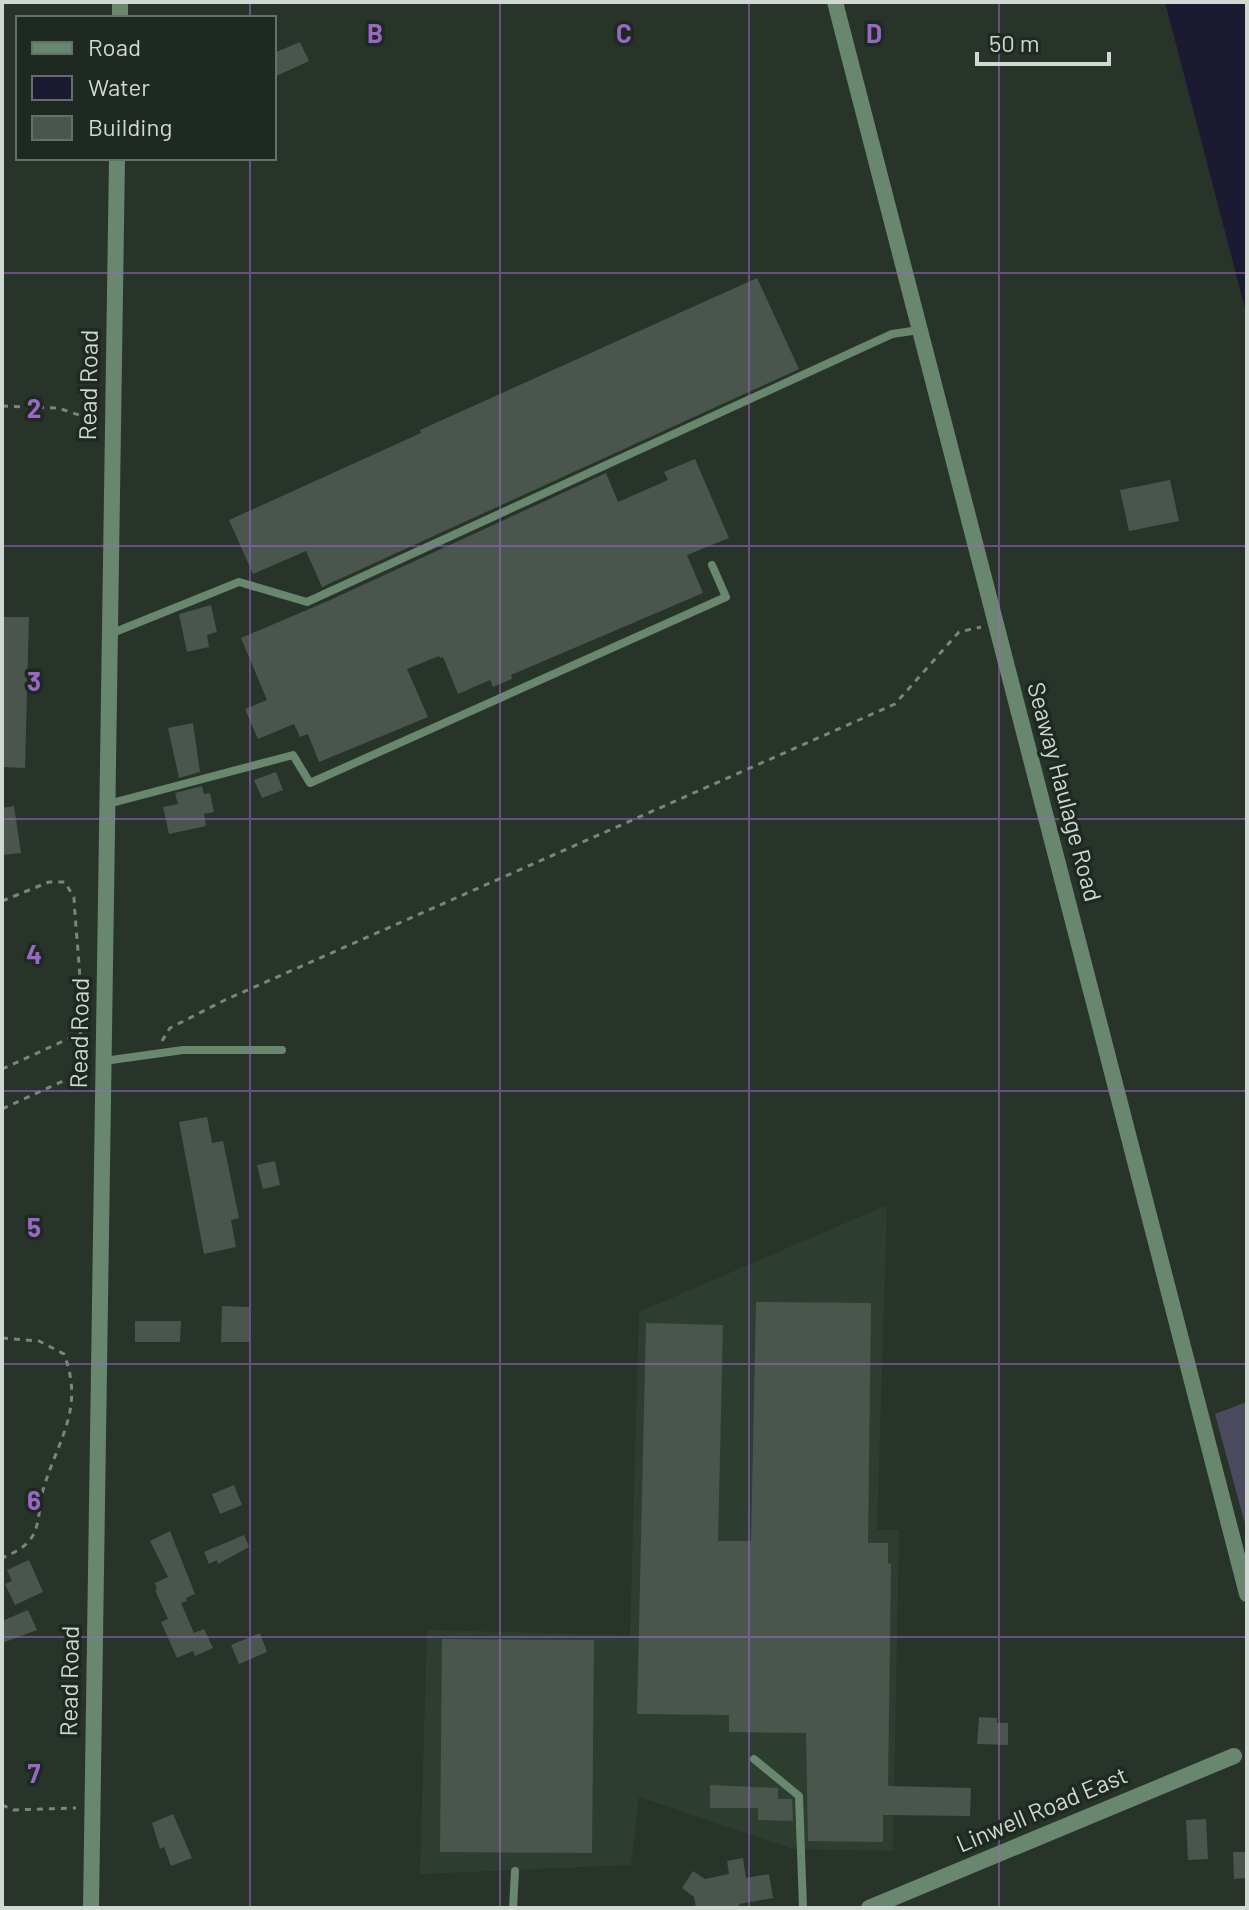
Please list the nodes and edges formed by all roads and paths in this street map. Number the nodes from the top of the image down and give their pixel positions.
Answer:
1 (835, 2) edge
2 (117, 160) edge
3 (920, 330) junction
4 (2, 406) edge
5 (113, 425) junction
6 (712, 565) dead end
7 (996, 623) junction
8 (110, 634) junction
9 (108, 804) junction
10 (2, 901) edge
11 (79, 1034) junction
12 (282, 1050) dead end
13 (153, 1054) junction
14 (103, 1061) junction
15 (2, 1069) edge
16 (2, 1109) edge
17 (2, 1338) edge
18 (2, 1558) edge
19 (1247, 1594) edge
20 (1234, 1756) dead end
21 (754, 1759) dead end
22 (2, 1805) edge
23 (92, 1808) junction
24 (515, 1871) dead end
25 (91, 1908) edge
26 (513, 1908) edge
27 (803, 1908) edge
28 (869, 1908) edge

1 - 3 street, Seaway Haulage Road
2 - 5 street, Read Road
3 - 7 street, Seaway Haulage Road
3 - 8 lane
4 - 5 path
5 - 8 street, Read Road
6 - 9 lane
7 - 13 path
7 - 19 street, Seaway Haulage Road
8 - 9 street, Read Road
9 - 14 street, Read Road
10 - 11 path
11 - 15 path
11 - 16 path
12 - 13 lane
13 - 14 lane
14 - 23 street, Read Road
17 - 18 path
20 - 28 street, Linwell Road East
21 - 27 lane
22 - 23 path
23 - 25 street, Read Road
24 - 26 lane

